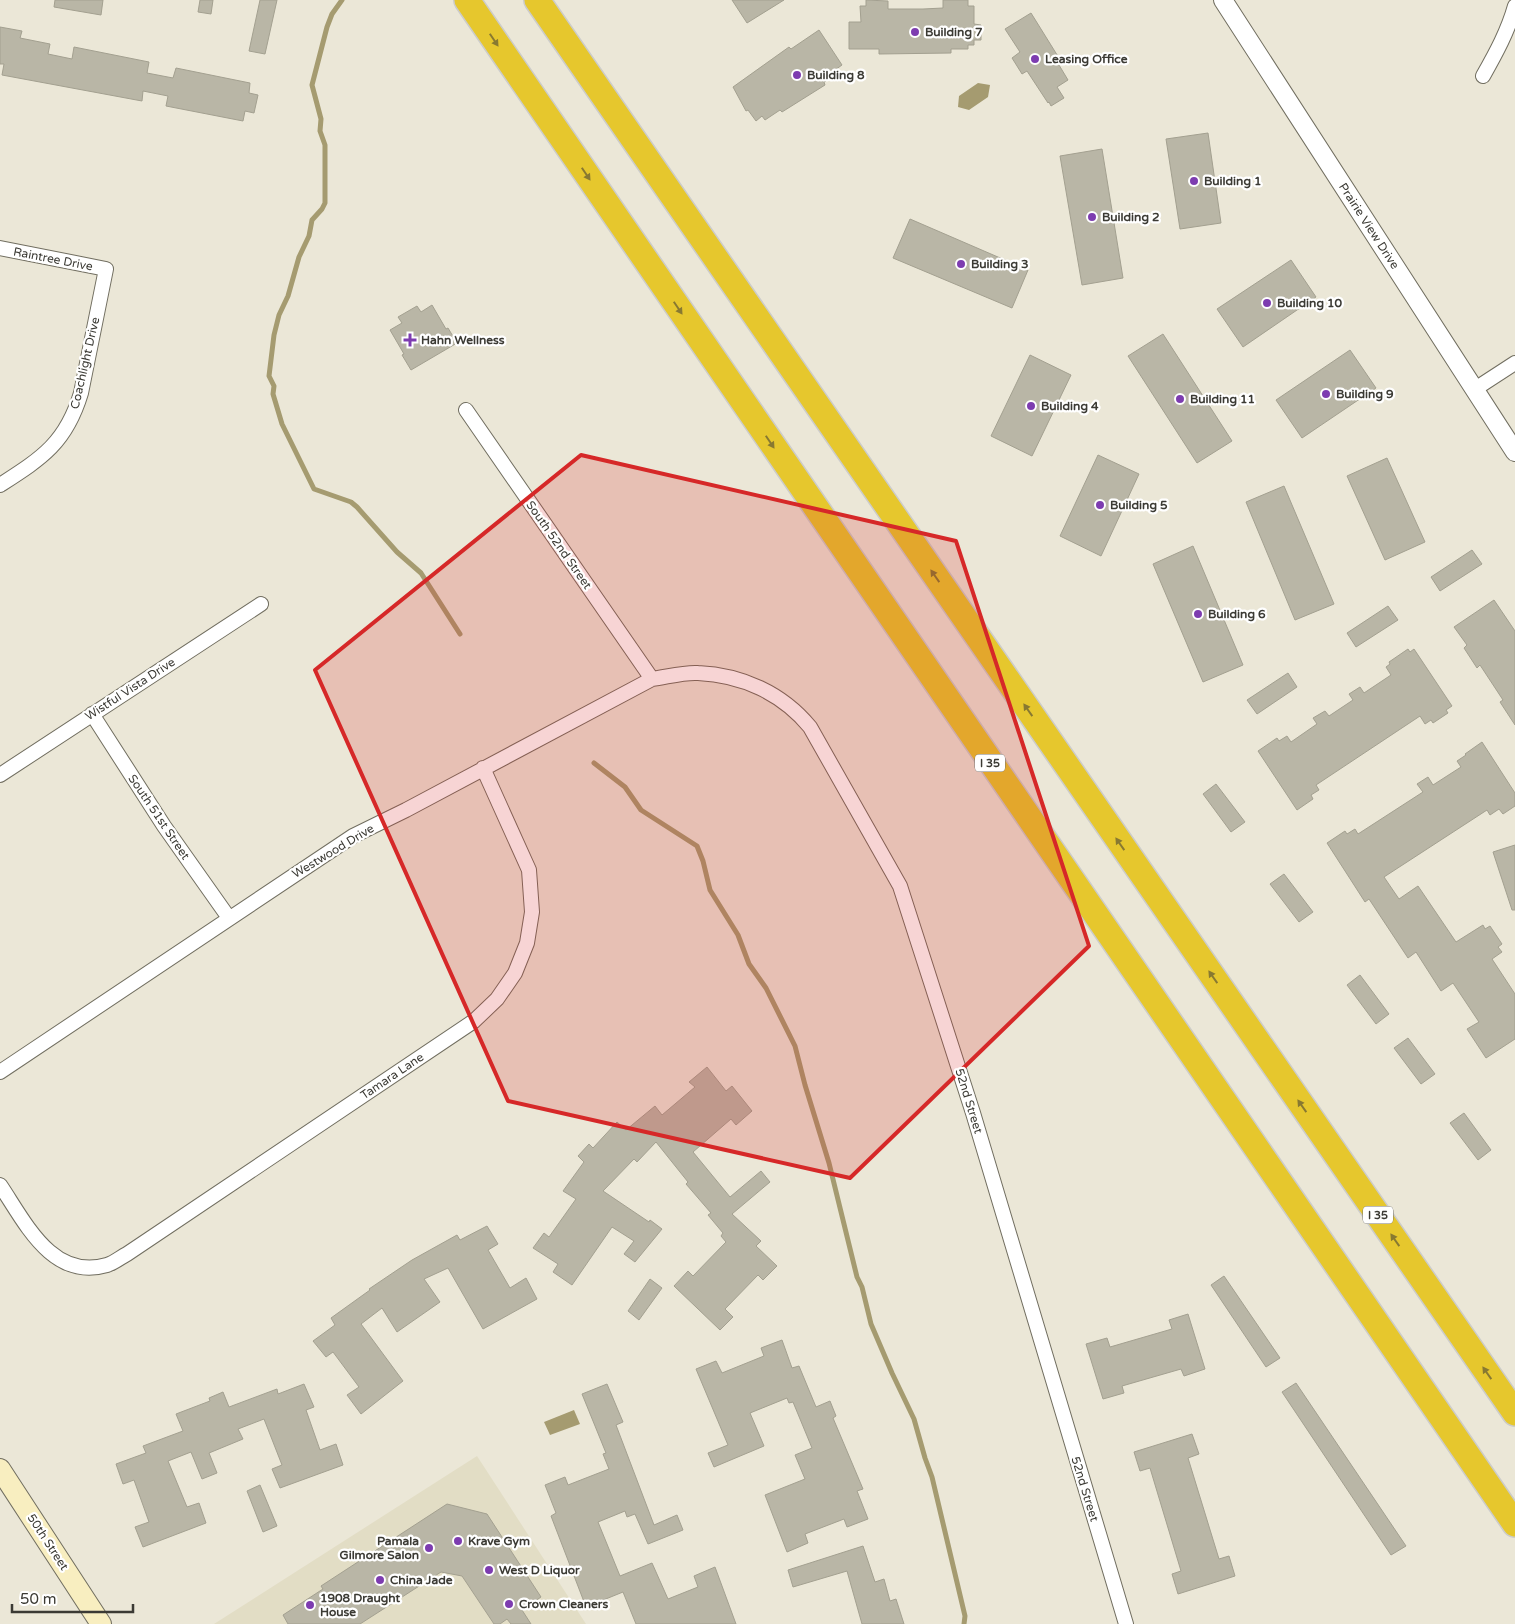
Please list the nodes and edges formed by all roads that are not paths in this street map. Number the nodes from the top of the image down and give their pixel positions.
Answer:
1 (467, 0) edge
2 (537, 0) edge
3 (1223, 0) edge
4 (1515, 6) edge
5 (1483, 76) dead end
6 (0, 248) edge
7 (106, 269) joint
8 (1515, 363) edge
9 (1475, 389) junction
10 (466, 410) dead end
11 (1515, 452) edge
12 (0, 485) edge
13 (260, 604) dead end
14 (690, 674) joint
15 (652, 679) junction
16 (92, 714) junction
17 (483, 768) junction
18 (0, 775) edge
19 (229, 918) junction
20 (0, 1072) edge
21 (0, 1185) edge
22 (1515, 1413) edge
23 (5, 1477) edge
24 (1515, 1524) edge
25 (101, 1624) edge
26 (1126, 1624) edge

1 -> 24 highway, I 35
22 -> 2 highway, I 35
3 - 9 street, Prairie View Drive
4 - 5 street
6 - 7 street, Raintree Drive
7 - 12 street, Coachlight Drive
8 - 9 street
9 - 11 street, Prairie View Drive
10 - 15 street, South 52nd Street
13 - 16 street, Wistful Vista Drive
14 - 15 street, Westwood Drive
14 - 26 street, 52nd Street
15 - 17 street, Westwood Drive
16 - 18 street, Wistful Vista Drive
16 - 19 street, South 51st Street
17 - 19 street, Westwood Drive
17 - 21 street, Tamara Lane
19 - 20 street, Westwood Drive
23 - 25 main road, 50th Street

